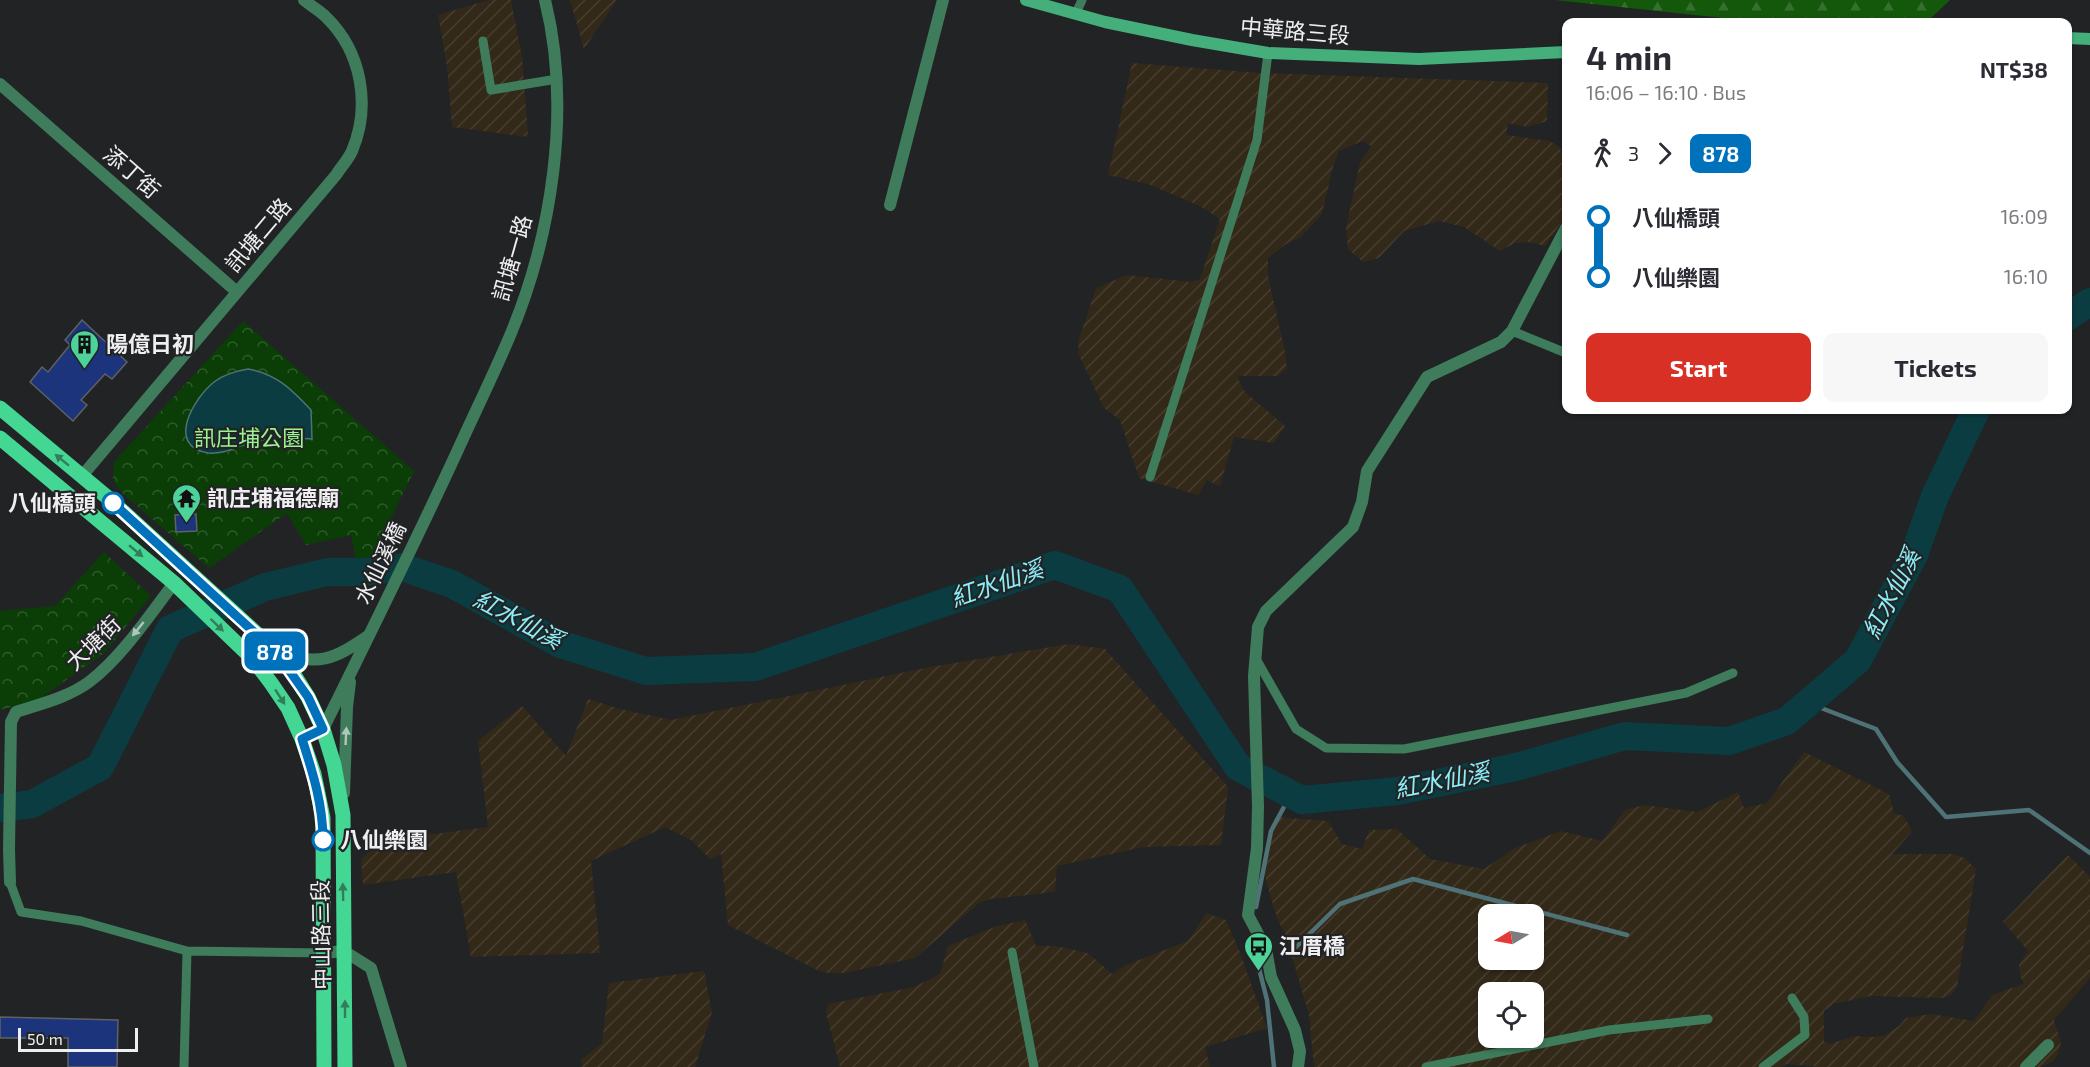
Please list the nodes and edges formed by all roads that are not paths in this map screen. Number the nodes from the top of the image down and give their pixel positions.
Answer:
1 (304, 0) edge
2 (545, 0) edge
3 (943, 0) edge
4 (1026, 0) edge
5 (1082, 0) edge
6 (1076, 13) junction
7 (2072, 38) edge
8 (2090, 39) edge
9 (483, 41) dead end
10 (1562, 52) edge
11 (1268, 53) junction
12 (557, 79) junction
13 (0, 84) edge
14 (890, 205) dead end
15 (1562, 236) edge
16 (237, 292) junction
17 (1512, 331) junction
18 (1562, 351) edge
19 (0, 408) edge
20 (0, 438) edge
21 (82, 476) junction
22 (1150, 477) dead end
23 (430, 510) joint
24 (178, 587) junction
25 (369, 635) junction
26 (272, 648) junction
27 (1255, 657) junction
28 (352, 670) junction
29 (1733, 674) dead end
30 (323, 729) junction
31 (302, 739) junction
32 (343, 815) junction
33 (10, 882) joint
34 (187, 951) junction
35 (344, 951) junction
36 (1012, 952) dead end
37 (324, 953) junction
38 (1792, 998) dead end
39 (1708, 1019) dead end
40 (2048, 1046) dead end
41 (184, 1067) edge
42 (324, 1067) edge
43 (345, 1067) edge
44 (401, 1067) edge
45 (1034, 1067) edge
46 (1298, 1067) edge
47 (1426, 1067) edge
48 (1763, 1067) edge
49 (2026, 1067) edge

1 - 16 street, 訊塘二路
2 - 12 street, 訊塘一路
3 - 14 street
4 - 6 main road, 中華路三段
5 - 6 lane
6 - 11 main road, 中華路三段
7 - 8 main road
9 - 12 lane
10 - 11 main road, 中華路三段
11 - 22 lane
12 - 23 street, 訊塘一路
13 - 16 street, 添丁街
15 - 17 street
16 - 21 street, 訊塘二路
17 - 18 lane
17 - 27 street
21 -> 19 main road
20 -> 24 main road
21 - 26 main road, 中山路三段
23 - 25 street, 水仙溪橋
24 -> 31 main road, 中山路三段
24 -> 33 street, 大塘街
25 - 26 street
25 - 28 street
26 - 30 main road, 中山路三段
27 - 29 lane
27 - 46 street
28 - 30 street
32 -> 28 street
30 - 31 street
30 - 32 main road, 中山路三段
31 - 37 main road, 中山路三段
35 -> 32 main road, 中山路三段
33 - 34 lane
34 - 37 lane
34 - 41 lane
35 - 37 street
43 -> 35 main road, 中山路三段
35 - 44 street
36 - 45 lane
37 - 42 main road, 中山路三段
38 - 48 lane
39 - 47 lane
40 - 49 street

